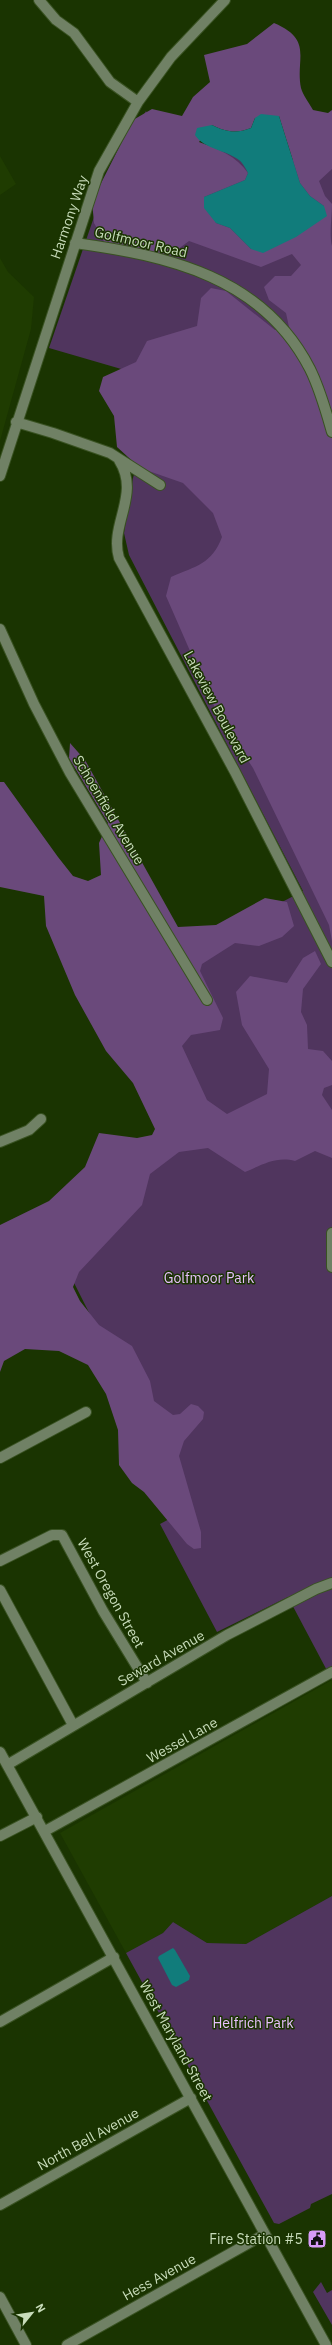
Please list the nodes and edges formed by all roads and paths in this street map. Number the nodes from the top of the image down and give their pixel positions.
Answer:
1 (39, 0) edge
2 (225, 0) edge
3 (138, 102) junction
4 (75, 243) junction
5 (16, 422) junction
6 (332, 432) edge
7 (120, 460) junction
8 (0, 476) edge
9 (160, 485) dead end
10 (0, 629) edge
11 (332, 962) edge
12 (207, 1000) dead end
13 (41, 1120) dead end
14 (0, 1142) edge
15 (332, 1233) edge
16 (332, 1267) edge
17 (86, 1412) dead end
18 (0, 1458) edge
19 (0, 1561) edge
20 (332, 1583) edge
21 (0, 1590) edge
22 (332, 1672) edge
23 (147, 1683) junction
24 (73, 1725) junction
25 (0, 1752) edge
26 (8, 1765) junction
27 (37, 1817) junction
28 (44, 1831) junction
29 (0, 1836) edge
30 (114, 1957) junction
31 (0, 2022) edge
32 (191, 2098) junction
33 (0, 2205) edge
34 (265, 2234) junction
35 (0, 2297) edge
36 (26, 2345) edge
37 (67, 2345) edge
38 (326, 2345) edge

1 - 3 street
2 - 3 street, Harmony Way
3 - 4 street, Harmony Way
4 - 5 street, Harmony Way
4 - 6 street, Golfmoor Road
5 - 7 street
5 - 8 street, Harmony Way
7 - 9 street
7 - 11 street, Lakeview Boulevard
10 - 12 street, Schoenfield Avenue
13 - 14 street
15 - 16 street
17 - 18 street
19 - 23 street, West Oregon Street
20 - 23 street, Seward Avenue
21 - 24 street
22 - 28 street, Wessel Lane
23 - 24 street, Seward Avenue
24 - 26 street, Seward Avenue
25 - 26 street, West Maryland Street
26 - 27 street, West Maryland Street
27 - 28 street, West Maryland Street
27 - 29 street
28 - 30 street, West Maryland Street
30 - 31 street
30 - 32 street, West Maryland Street
32 - 33 street, North Bell Avenue
32 - 34 street, West Maryland Street
34 - 37 street, Hess Avenue
34 - 38 street, West Maryland Street
35 - 36 street

